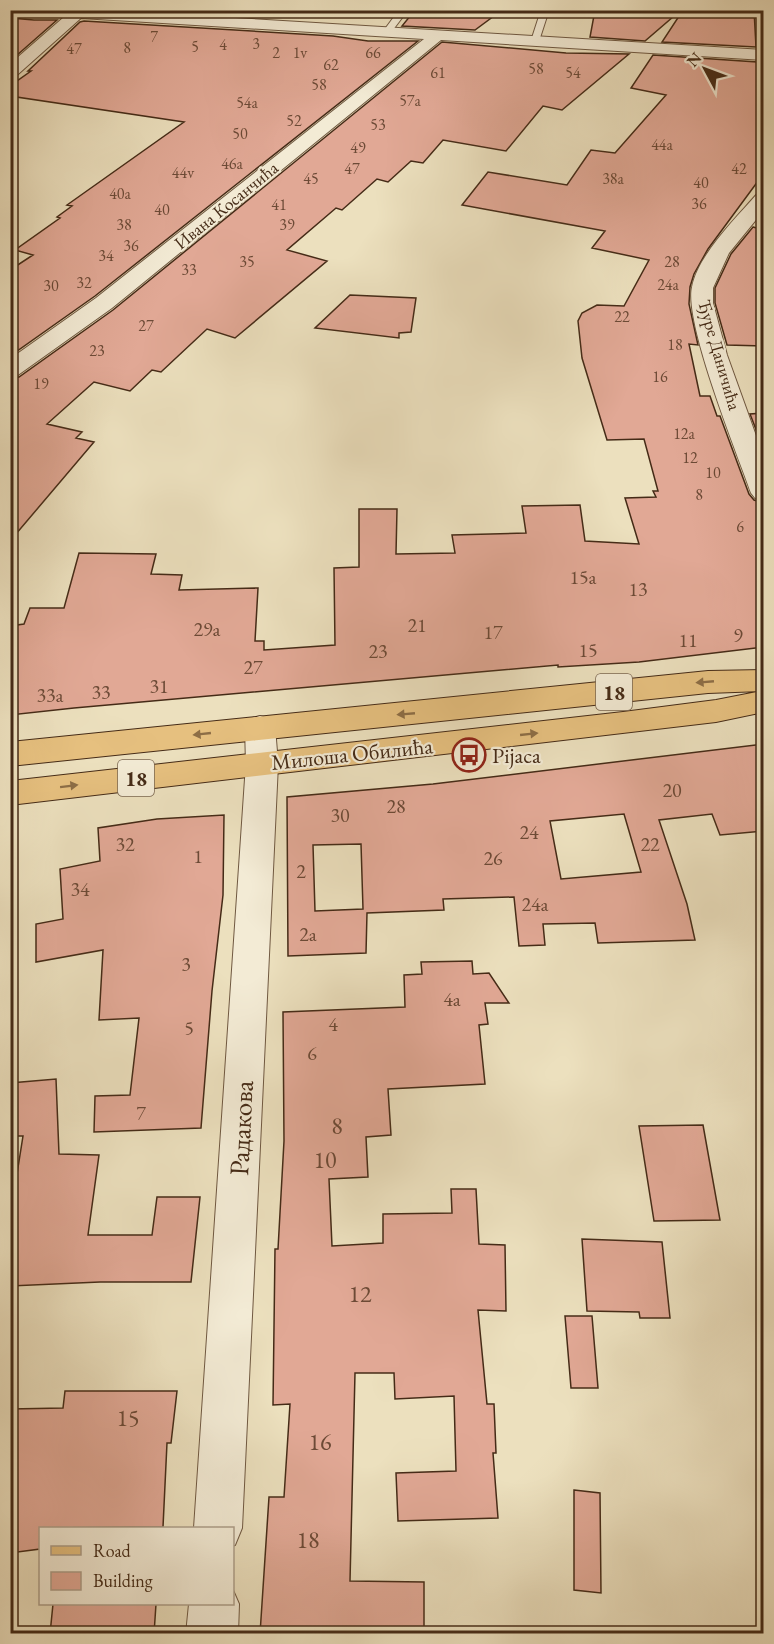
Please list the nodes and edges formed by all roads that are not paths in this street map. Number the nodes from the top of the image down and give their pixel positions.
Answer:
1 (20, 10) edge
2 (404, 10) edge
3 (545, 10) edge
4 (77, 14) junction
5 (386, 33) junction
6 (437, 36) junction
7 (535, 42) junction
8 (764, 55) edge
9 (10, 73) edge
10 (764, 198) edge
11 (10, 370) edge
12 (764, 493) edge
13 (764, 680) edge
14 (764, 701) edge
15 (261, 746) junction
16 (10, 754) edge
17 (10, 793) edge
18 (218, 1527) edge
19 (214, 1605) edge
20 (212, 1634) edge

1 - 4 street
2 - 5 lane
3 - 7 lane
4 - 5 street
4 - 9 street
5 - 6 street
6 - 7 street
6 - 11 street, Ивана Косанчића
7 - 8 street
10 - 12 street, Ђуре Даничића
13 -> 15 main road, Милоша Обилића / 18
15 -> 14 main road, Милоша Обилића / 18
15 -> 16 main road, Милоша Обилића / 18
17 -> 15 main road, Милоша Обилића / 18
15 - 18 street, Радакова
19 - 20 street

